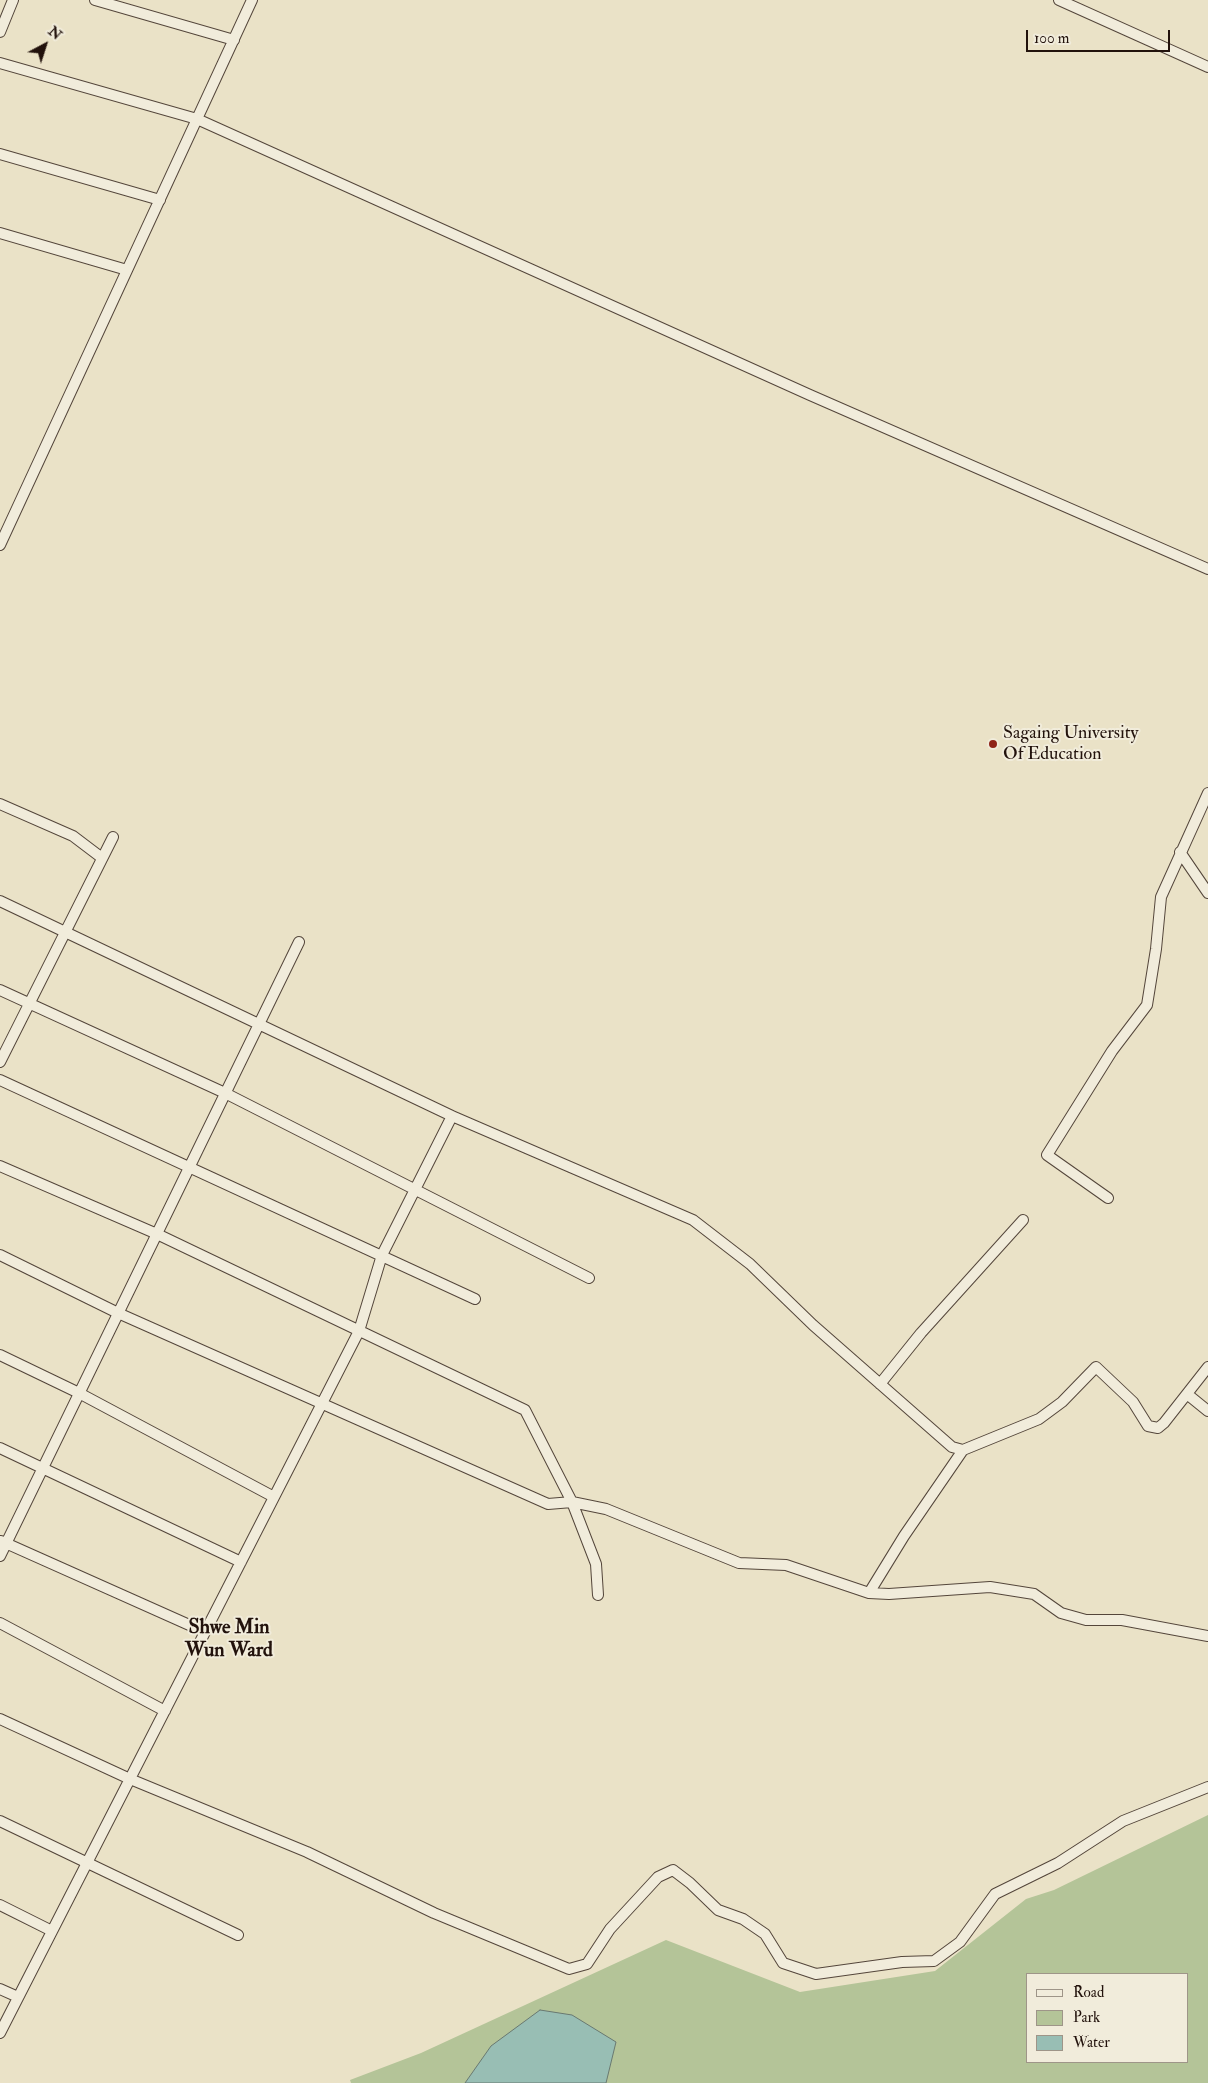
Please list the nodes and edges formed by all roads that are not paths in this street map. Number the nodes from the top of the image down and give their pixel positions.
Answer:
1 (13, 0) edge
2 (95, 0) edge
3 (252, 0) edge
4 (1060, 0) edge
5 (0, 32) edge
6 (234, 40) junction
7 (0, 63) edge
8 (1208, 67) edge
9 (197, 119) junction
10 (0, 154) edge
11 (160, 200) junction
12 (0, 233) edge
13 (127, 270) junction
14 (0, 545) edge
15 (1208, 569) edge
16 (1208, 793) edge
17 (0, 804) edge
18 (113, 837) dead end
19 (1180, 852) junction
20 (102, 858) junction
21 (1208, 893) edge
22 (0, 901) edge
23 (66, 931) junction
24 (299, 942) dead end
25 (0, 990) edge
26 (29, 1004) junction
27 (260, 1023) junction
28 (0, 1062) edge
29 (0, 1080) edge
30 (226, 1093) junction
31 (452, 1116) junction
32 (0, 1166) edge
33 (189, 1168) junction
34 (416, 1190) junction
35 (1108, 1198) dead end
36 (1024, 1220) dead end
37 (157, 1234) junction
38 (382, 1255) junction
39 (0, 1256) edge
40 (589, 1278) dead end
41 (475, 1299) dead end
42 (118, 1313) junction
43 (359, 1332) junction
44 (0, 1355) edge
45 (1208, 1367) edge
46 (880, 1384) junction
47 (80, 1393) junction
48 (1186, 1394) junction
49 (322, 1404) junction
50 (1208, 1411) edge
51 (0, 1448) edge
52 (963, 1450) junction
53 (43, 1468) junction
54 (274, 1498) junction
55 (572, 1502) junction
56 (3, 1542) edge
57 (0, 1556) edge
58 (241, 1562) junction
59 (869, 1593) junction
60 (598, 1595) dead end
61 (0, 1623) edge
62 (205, 1632) junction
63 (1208, 1636) edge
64 (165, 1710) junction
65 (0, 1720) edge
66 (130, 1779) junction
67 (1208, 1787) edge
68 (0, 1821) edge
69 (87, 1864) junction
70 (0, 1905) edge
71 (52, 1930) junction
72 (238, 1935) dead end
73 (0, 1989) edge
74 (18, 1997) junction
75 (0, 2034) edge

1 - 5 street
2 - 6 street
3 - 6 street
4 - 8 street
6 - 9 street
7 - 9 street
9 - 11 street
9 - 15 street
10 - 11 street
11 - 13 street
12 - 13 street
13 - 14 street
16 - 19 street
17 - 20 street
18 - 20 street
19 - 21 street
19 - 35 street
20 - 23 street
22 - 23 street
23 - 26 street
23 - 27 street
24 - 27 street
25 - 26 street
26 - 28 street
26 - 30 street
27 - 30 street
27 - 31 street
29 - 33 street
30 - 33 street
30 - 34 street
31 - 34 street
31 - 46 street
32 - 37 street
33 - 37 street
33 - 38 street
34 - 38 street
34 - 40 street
36 - 46 street
37 - 42 street
37 - 43 street
38 - 41 street
38 - 43 street
39 - 42 street
42 - 47 street
42 - 49 street
43 - 49 street
43 - 55 street
44 - 47 street
45 - 48 street
46 - 52 street
47 - 53 street
47 - 54 street
48 - 50 street
48 - 52 street
49 - 54 street
49 - 55 street
51 - 53 street
52 - 59 street
53 - 56 street
53 - 58 street
54 - 58 street
55 - 59 street
55 - 60 street
56 - 57 street
56 - 62 street
58 - 62 street
59 - 63 street
61 - 64 street
62 - 64 street
64 - 66 street
65 - 66 street
66 - 67 street
66 - 69 street
68 - 69 street
69 - 71 street
69 - 72 street
70 - 71 street
71 - 74 street
73 - 74 street
74 - 75 street

